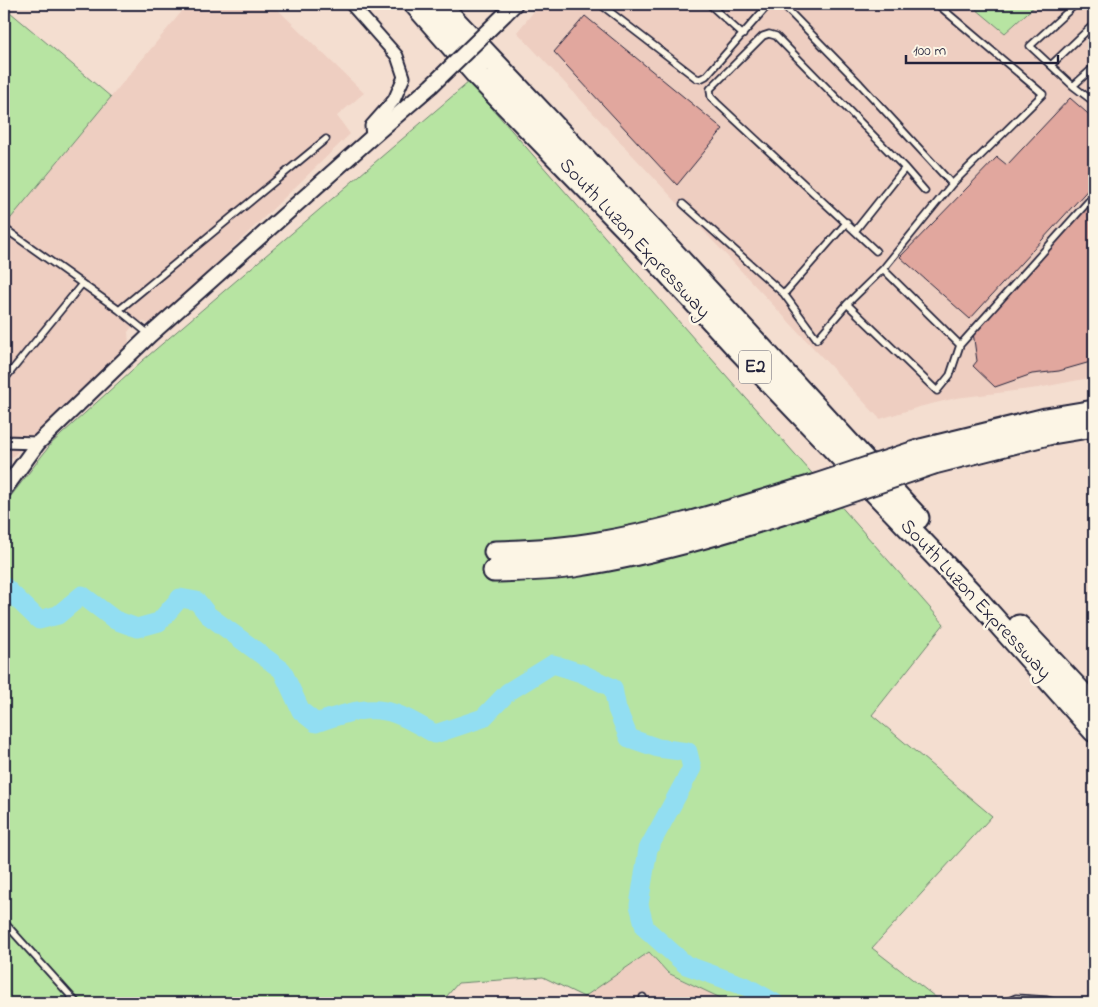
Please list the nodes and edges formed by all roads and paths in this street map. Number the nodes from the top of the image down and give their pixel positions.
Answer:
1 (351, 4) edge
2 (415, 4) edge
3 (439, 4) edge
4 (600, 4) edge
5 (709, 4) edge
6 (770, 4) edge
7 (782, 4) edge
8 (937, 4) edge
9 (1076, 4) edge
10 (510, 9) edge
11 (1094, 24) edge
12 (743, 35) junction
13 (1051, 65) junction
14 (1094, 67) edge
15 (1074, 86) junction
16 (1094, 102) edge
17 (372, 137) junction
18 (326, 138) dead end
19 (905, 168) junction
20 (952, 184) junction
21 (925, 191) dead end
22 (1094, 195) edge
23 (682, 204) dead end
24 (847, 222) junction
25 (4, 228) edge
26 (855, 231) junction
27 (876, 251) dead end
28 (883, 268) junction
29 (82, 284) junction
30 (784, 294) junction
31 (847, 304) junction
32 (119, 310) junction
33 (150, 335) junction
34 (960, 345) junction
35 (4, 380) edge
36 (1094, 411) edge
37 (1094, 426) edge
38 (4, 442) edge
39 (38, 443) junction
40 (928, 457) junction
41 (4, 490) edge
42 (495, 562) dead end
43 (1094, 706) edge
44 (1094, 731) edge
45 (4, 922) edge
46 (642, 997) dead end
47 (76, 1003) edge
48 (646, 1003) edge
49 (1004, 1003) edge
50 (1059, 1003) edge

1 - 17 street
2 - 44 highway, South Luzon Expressway / E2
3 - 43 highway, South Luzon Expressway / E2
4 - 12 lane
5 - 12 lane
6 - 12 lane
7 - 20 lane
8 - 20 lane
9 - 13 lane
10 - 17 street, bridge
11 - 13 lane
13 - 15 lane
14 - 15 lane
15 - 16 lane
17 - 33 street
18 - 32 lane
19 - 21 lane
19 - 24 lane
19 - 26 lane
20 - 28 lane
22 - 34 lane
23 - 30 lane
24 - 26 lane
24 - 30 lane
25 - 29 lane
26 - 27 lane
28 - 31 lane
28 - 34 lane
29 - 32 lane
29 - 35 lane
30 - 31 lane
31 - 34 lane
32 - 33 lane
33 - 39 street
36 - 40 highway
37 - 40 highway
38 - 39 street
39 - 41 street
40 - 42 highway, bridge
45 - 47 lane
46 - 48 lane
49 - 50 lane

